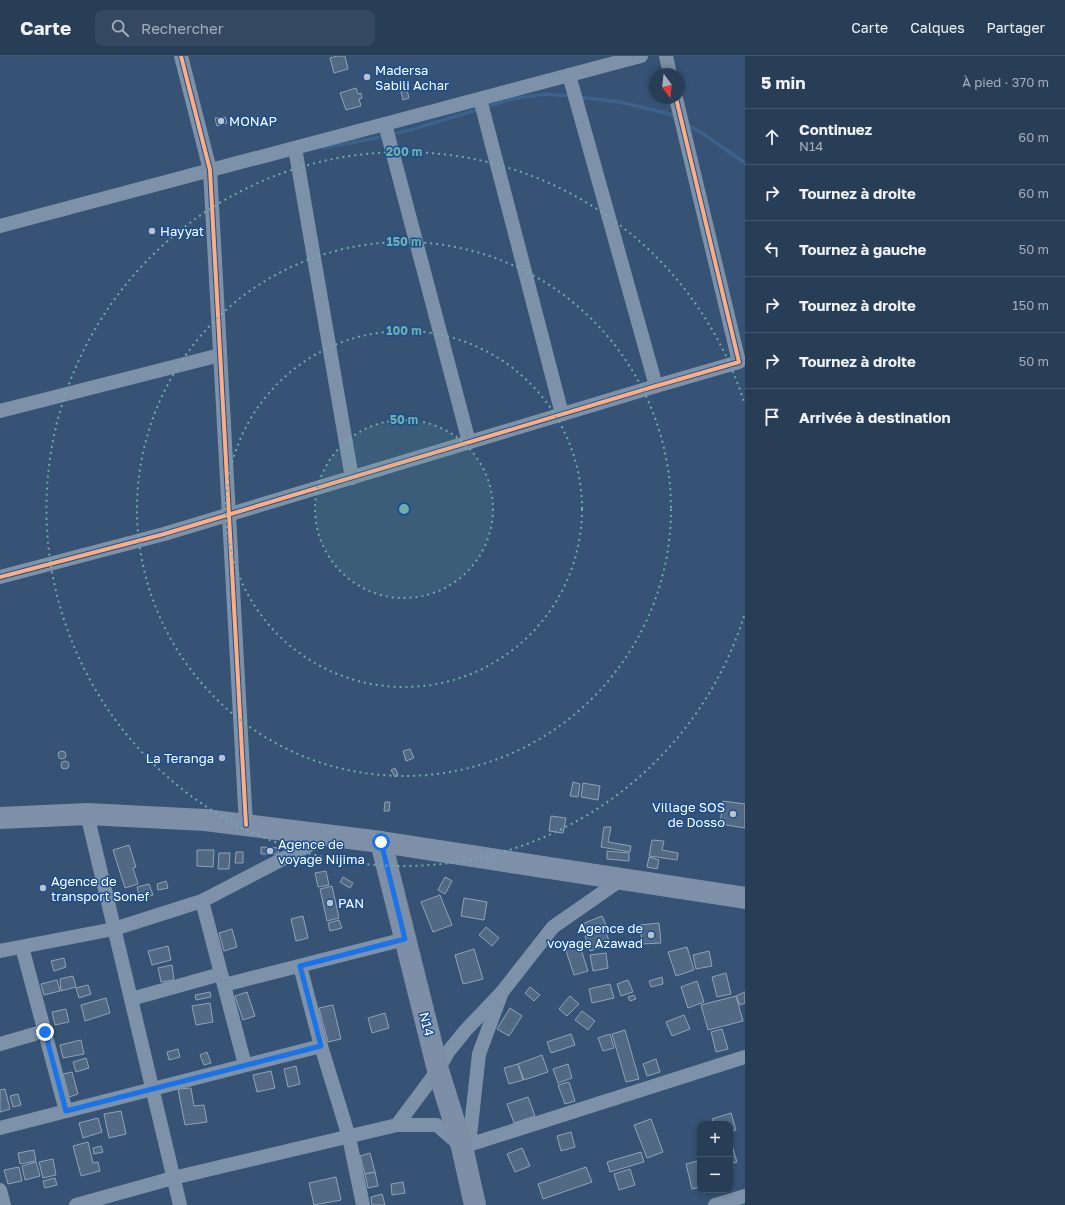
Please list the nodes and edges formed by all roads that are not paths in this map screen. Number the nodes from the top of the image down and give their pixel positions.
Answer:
1 (181, 56) edge
2 (641, 56) edge
3 (666, 56) edge
4 (669, 68) edge
5 (569, 75) junction
6 (480, 99) junction
7 (677, 104) edge
8 (385, 124) junction
9 (295, 148) junction
10 (210, 170) junction
11 (0, 226) edge
12 (220, 355) junction
13 (656, 386) junction
14 (0, 411) edge
15 (562, 414) junction
16 (469, 442) junction
17 (352, 478) junction
18 (229, 515) junction
19 (0, 577) edge
20 (87, 814) junction
21 (0, 818) edge
22 (246, 824) junction
23 (329, 834) junction
24 (381, 842) junction
25 (622, 879) junction
26 (745, 898) edge
27 (202, 901) junction
28 (114, 929) junction
29 (405, 939) junction
30 (22, 946) junction
31 (0, 951) edge
32 (300, 966) junction
33 (223, 980) junction
34 (502, 992) junction
35 (131, 999) junction
36 (45, 1032) junction
37 (0, 1044) edge
38 (321, 1046) junction
39 (745, 1057) edge
40 (245, 1065) junction
41 (438, 1070) junction
42 (152, 1089) junction
43 (66, 1111) junction
44 (398, 1125) junction
45 (0, 1128) edge
46 (349, 1137) junction
47 (465, 1146) junction
48 (173, 1178) junction
49 (0, 1190) edge
50 (745, 1196) edge
51 (4, 1205) edge
52 (76, 1205) edge
53 (180, 1205) edge
54 (363, 1205) edge
55 (475, 1205) edge
56 (715, 1205) edge

1 - 10 street
2 - 5 street
3 - 4 street
5 - 6 street
5 - 13 street
6 - 8 street
6 - 15 street
7 - 13 street
8 - 9 street
8 - 16 street
9 - 10 street
9 - 17 street
10 - 11 street
10 - 12 street
12 - 14 street
12 - 18 street
13 - 15 street
15 - 16 street
16 - 17 street
17 - 18 street
18 - 19 street
18 - 22 street
20 - 21 highway
20 - 22 highway
20 - 28 street
22 - 23 highway
23 - 24 highway
23 - 27 street
24 - 25 highway
24 - 29 main road, N14
25 - 26 highway
25 - 34 street
27 - 28 street
27 - 33 street
28 - 30 street
28 - 35 street
29 - 32 street
29 - 41 main road, N14
30 - 31 street
30 - 36 street
32 - 33 street
32 - 38 street
33 - 35 street
33 - 40 street
34 - 41 street
34 - 47 street
35 - 42 street
36 - 37 street
36 - 43 street
38 - 40 street
38 - 46 street
39 - 47 street
40 - 42 street
41 - 44 street
41 - 47 main road, N14
42 - 43 street
42 - 48 street
43 - 45 street
44 - 46 street
44 - 47 street
46 - 48 street
46 - 54 street
47 - 55 main road, N14
48 - 52 street
48 - 53 street
49 - 51 street
50 - 56 street

